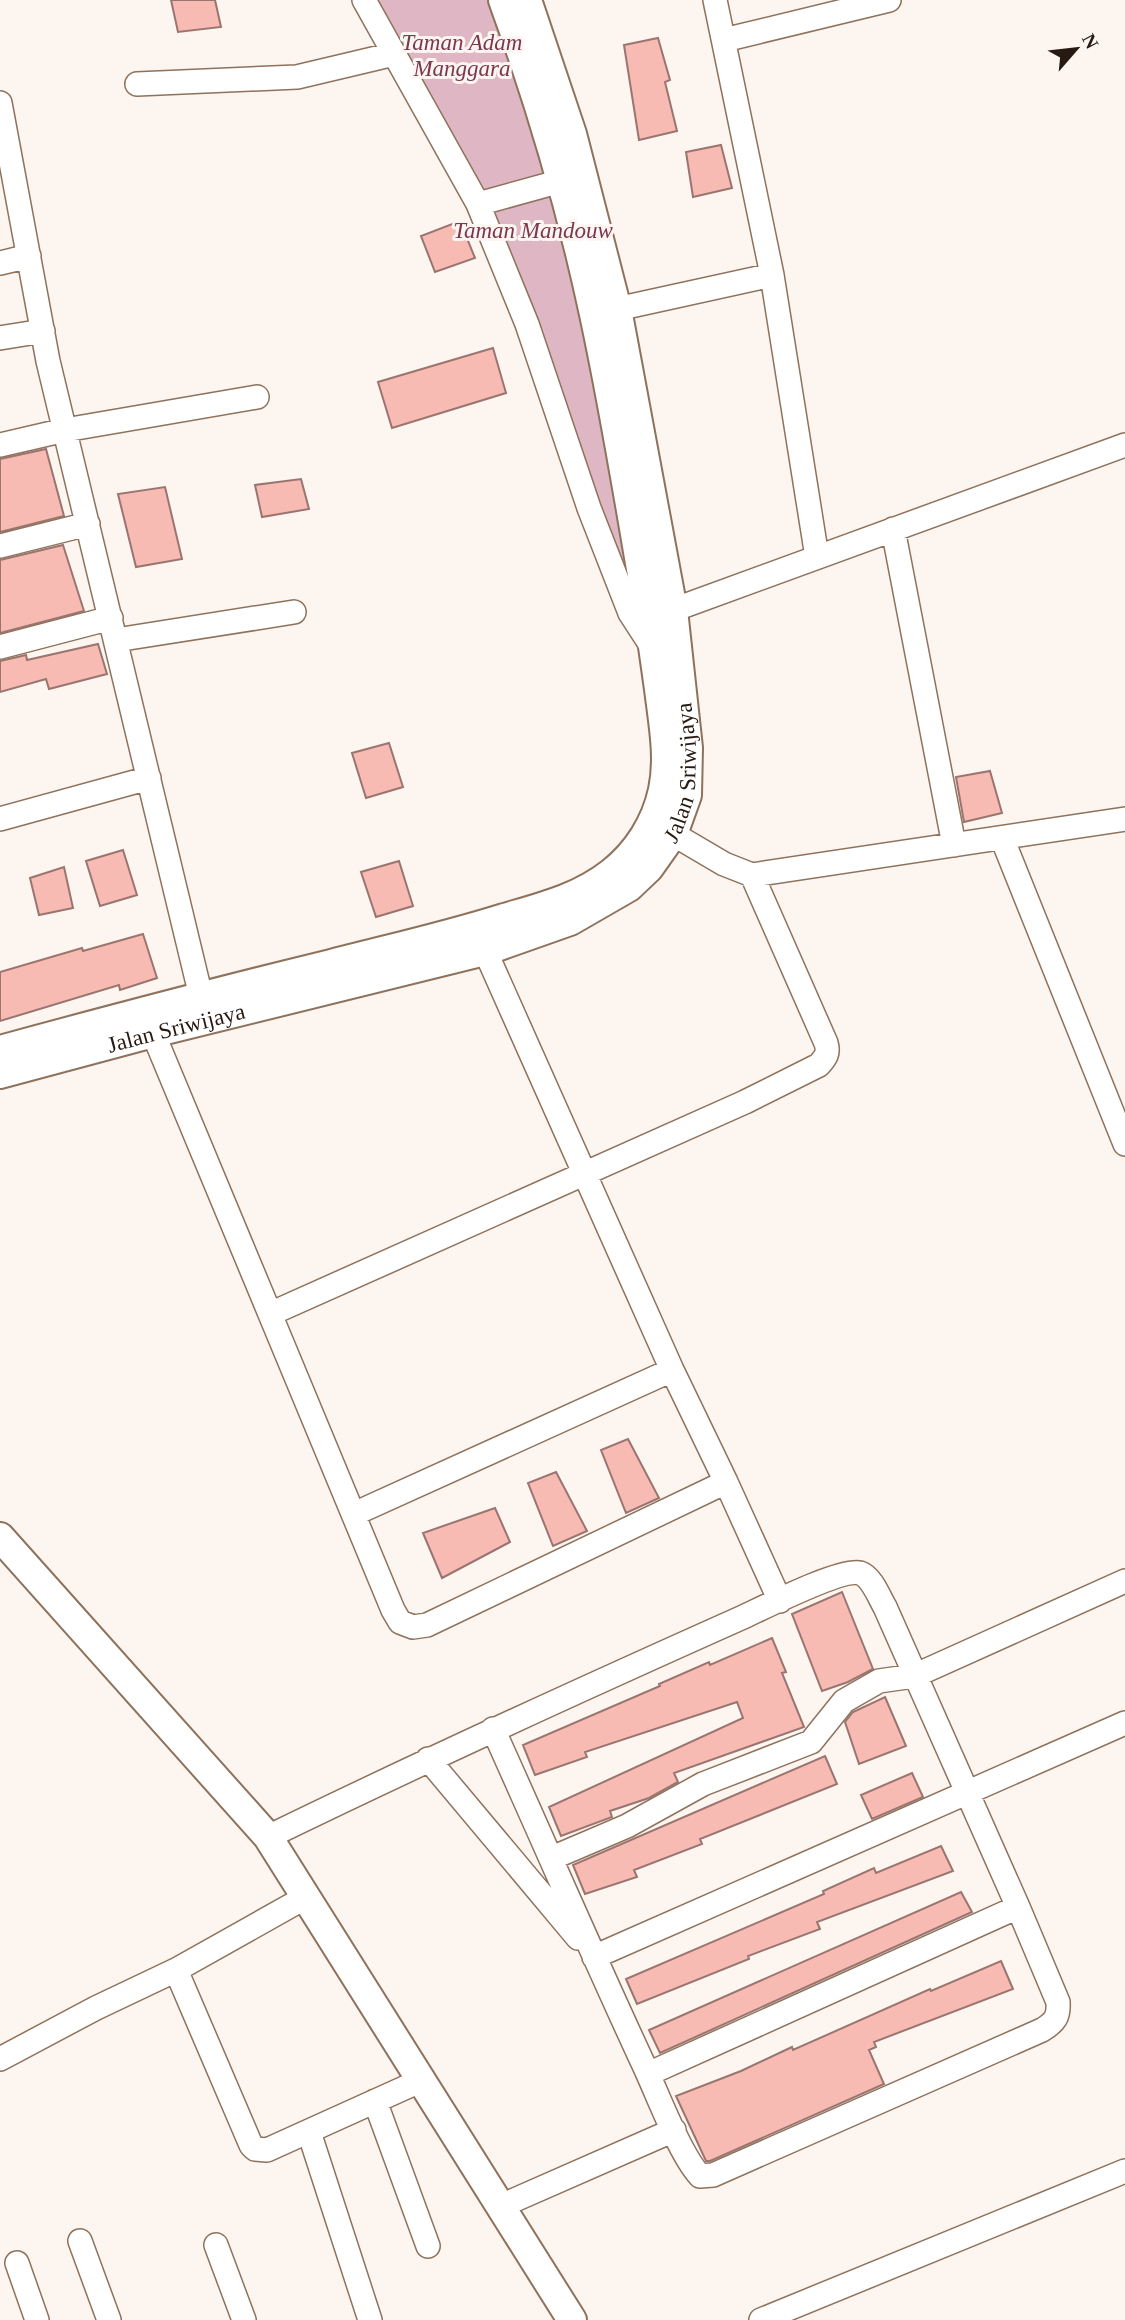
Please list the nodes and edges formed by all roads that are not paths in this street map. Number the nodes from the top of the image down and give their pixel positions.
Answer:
1 (364, 0) edge
2 (503, 0) edge
3 (527, 0) edge
4 (715, 0) edge
5 (889, 0) edge
6 (724, 40) junction
7 (394, 54) junction
8 (537, 63) junction
9 (137, 84) dead end
10 (0, 103) edge
11 (561, 181) junction
12 (478, 204) junction
13 (29, 256) junction
14 (0, 262) edge
15 (772, 275) junction
16 (617, 309) junction
17 (43, 331) junction
18 (0, 338) edge
19 (257, 397) dead end
20 (65, 430) junction
21 (0, 445) edge
22 (1125, 445) edge
23 (88, 524) junction
24 (893, 529) junction
25 (0, 546) edge
26 (817, 557) junction
27 (673, 610) junction
28 (294, 612) dead end
29 (113, 629) junction
30 (0, 647) edge
31 (653, 648) junction
32 (149, 778) junction
33 (0, 819) edge
34 (1125, 819) edge
35 (673, 834) junction
36 (1002, 838) junction
37 (954, 845) junction
38 (752, 875) junction
39 (480, 939) junction
40 (204, 1007) junction
41 (153, 1033) junction
42 (0, 1050) edge
43 (0, 1074) edge
44 (1125, 1144) edge
45 (585, 1172) junction
46 (270, 1314) junction
47 (672, 1370) junction
48 (726, 1482) junction
49 (354, 1514) junction
50 (0, 1537) edge
51 (1125, 1581) edge
52 (780, 1601) junction
53 (914, 1676) junction
54 (1125, 1723) edge
55 (493, 1729) junction
56 (428, 1759) junction
57 (967, 1792) junction
58 (268, 1838) junction
59 (552, 1858) junction
60 (306, 1897) junction
61 (1018, 1907) junction
62 (594, 1957) junction
63 (176, 1970) junction
64 (0, 2059) edge
65 (648, 2074) junction
66 (422, 2080) junction
67 (375, 2101) junction
68 (674, 2130) junction
69 (309, 2132) junction
70 (1125, 2171) edge
71 (502, 2206) junction
72 (80, 2241) dead end
73 (216, 2245) dead end
74 (428, 2246) dead end
75 (17, 2263) dead end
76 (37, 2320) edge
77 (109, 2320) edge
78 (244, 2320) edge
79 (370, 2320) edge
80 (572, 2320) edge
81 (761, 2320) edge

1 - 7 street
2 - 8 main road, Jalan Sriwijaya
3 - 8 main road, Jalan Sriwijaya
4 - 6 street
5 - 6 street
6 - 15 street
7 - 9 street
7 - 12 street
8 - 11 main road, Jalan Sriwijaya
8 - 16 main road, Jalan Sriwijaya
10 - 13 street
11 - 12 street
11 - 31 main road, Jalan Sriwijaya
12 - 31 street
13 - 14 street
13 - 17 street
15 - 16 street
15 - 26 street
16 - 27 main road, Jalan Sriwijaya
17 - 18 street
17 - 20 street
19 - 20 street
20 - 21 street
20 - 23 street
22 - 24 street
23 - 25 street
23 - 29 street
24 - 26 street
24 - 37 street
26 - 27 street
27 - 35 main road, Jalan Sriwijaya
28 - 29 street
29 - 30 street
29 - 32 street
31 - 39 main road, Jalan Sriwijaya
32 - 33 street
32 - 40 street
34 - 36 street
35 - 38 street
35 - 39 main road, Jalan Sriwijaya
36 - 37 street
36 - 44 street
37 - 38 street
38 - 45 street
39 - 40 main road, Jalan Sriwijaya
39 - 45 street
40 - 41 main road, Jalan Sriwijaya
40 - 42 main road, Jalan Sriwijaya
41 - 43 main road, Jalan Sriwijaya
41 - 46 street
45 - 46 street
45 - 47 street
46 - 49 street
47 - 48 street
47 - 49 street
48 - 49 street
48 - 52 street
50 - 58 main road
51 - 53 street
52 - 53 street
52 - 55 street
53 - 57 street
53 - 59 street
54 - 57 street
55 - 56 street
55 - 59 street
56 - 58 street
56 - 62 street
57 - 61 street
57 - 62 street
58 - 60 main road
59 - 62 street
60 - 63 street
60 - 66 main road
61 - 65 street
61 - 68 street
62 - 65 street
63 - 64 street
63 - 69 street
65 - 68 street
66 - 67 street
66 - 71 main road
67 - 69 street
67 - 74 street
68 - 71 street
69 - 79 street
70 - 81 street
71 - 80 main road
72 - 77 street
73 - 78 street
75 - 76 street

